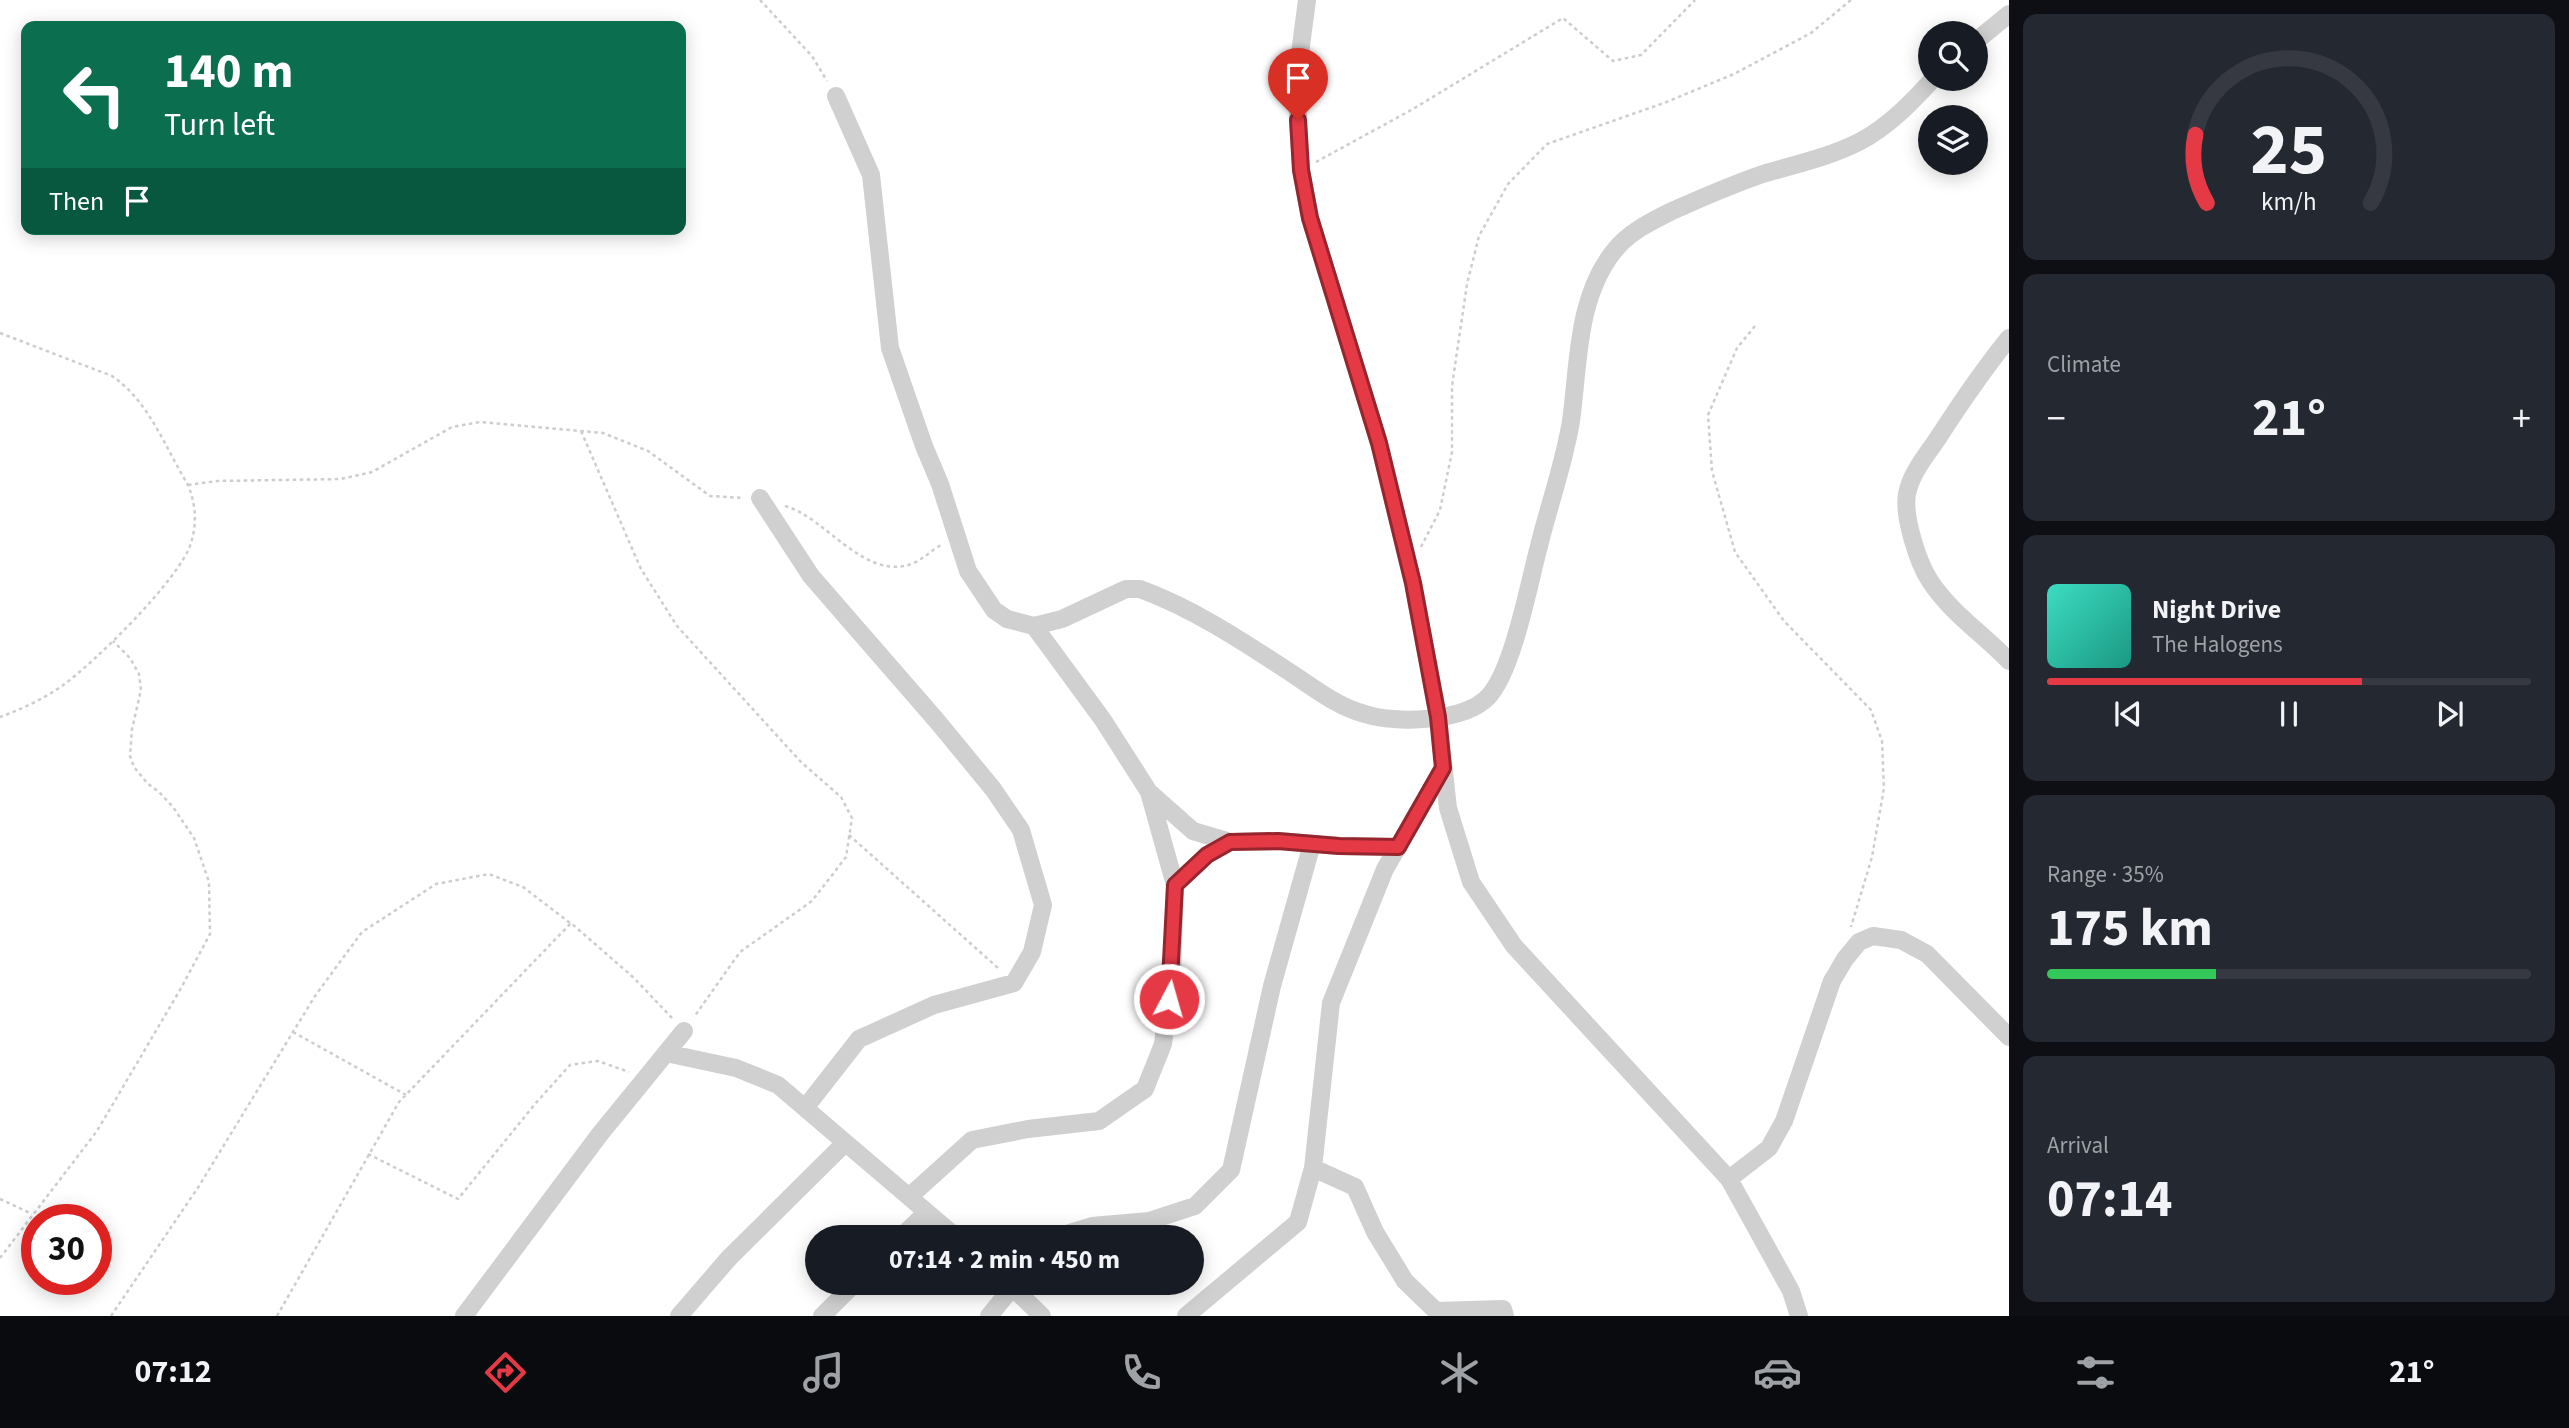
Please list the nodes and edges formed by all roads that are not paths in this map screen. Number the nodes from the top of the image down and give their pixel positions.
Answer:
1 (1307, 0) edge
2 (2009, 15) edge
3 (1988, 32) edge
4 (1921, 91) edge
5 (836, 96) road end
6 (2009, 338) edge
7 (760, 498) road end
8 (1034, 626) junction
9 (2009, 662) edge
10 (1438, 717) junction
11 (1443, 768) junction
12 (1149, 792) junction
13 (1230, 842) junction
14 (1312, 844) junction
15 (1398, 847) junction
16 (1175, 885) junction
17 (684, 1031) road end
18 (2009, 1037) edge
19 (666, 1053) junction
20 (805, 1108) junction
21 (845, 1143) junction
22 (1313, 1168) junction
23 (1729, 1179) junction
24 (910, 1196) junction
25 (926, 1213) junction
26 (914, 1225) edge
27 (941, 1225) edge
28 (1103, 1225) edge
29 (843, 1295) edge
30 (1004, 1295) edge
31 (1022, 1295) edge
32 (464, 1316) edge
33 (678, 1316) edge
34 (821, 1316) edge
35 (989, 1316) edge
36 (1042, 1316) edge
37 (1186, 1316) edge
38 (1505, 1316) edge
39 (1799, 1316) edge

1 - 10 street
2 - 3 street
4 - 10 street
5 - 8 street
6 - 9 street
7 - 20 street
8 - 10 street
8 - 12 street
10 - 11 street
11 - 15 street
11 - 23 street
12 - 13 street
12 - 16 street
13 - 14 street
13 - 16 street
14 - 15 street
14 - 28 street
15 - 22 street
16 - 24 street
17 - 19 street
18 - 23 street
19 - 20 street
19 - 32 street
20 - 21 street
21 - 24 street
21 - 33 street
22 - 37 street
22 - 38 street
23 - 39 street
24 - 25 street
25 - 26 street
25 - 27 street
29 - 34 street
30 - 35 street
31 - 36 street

